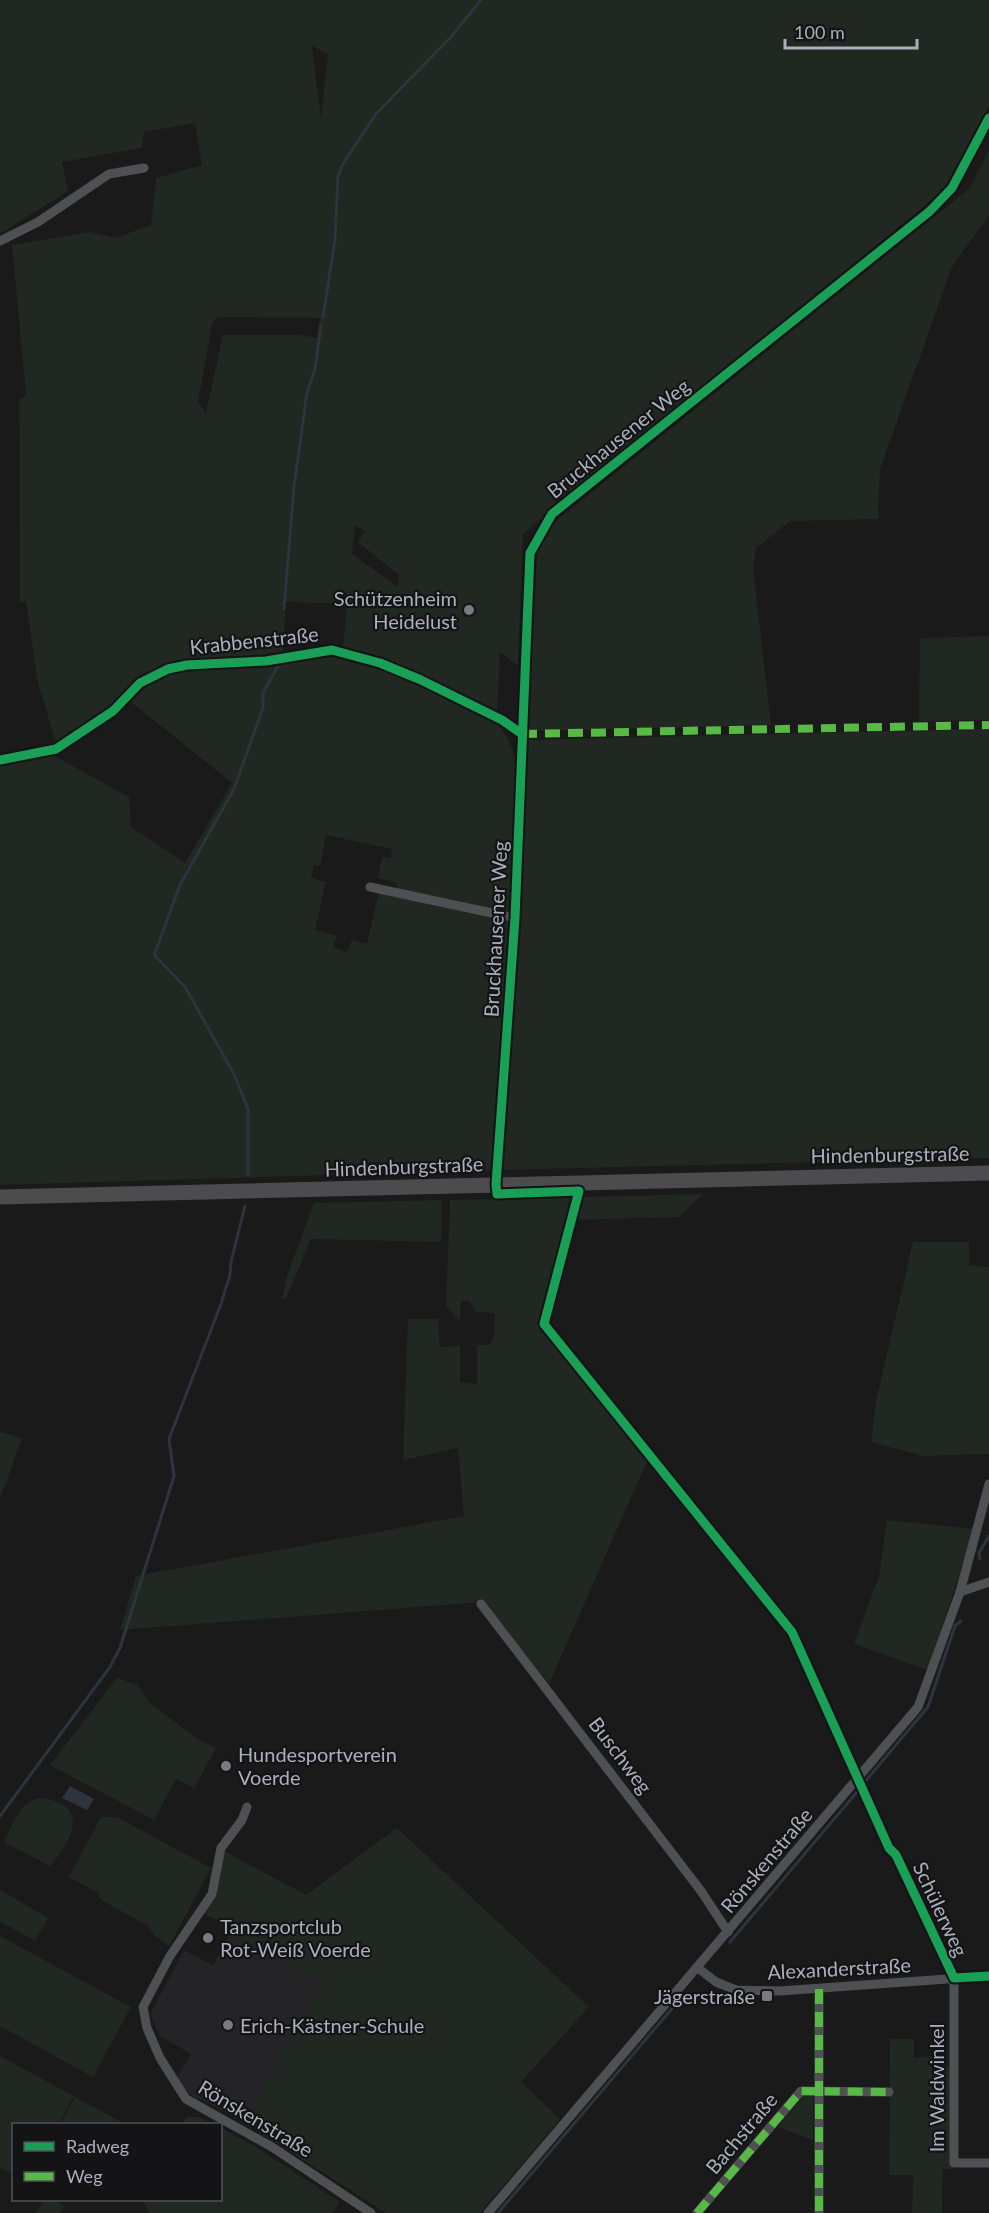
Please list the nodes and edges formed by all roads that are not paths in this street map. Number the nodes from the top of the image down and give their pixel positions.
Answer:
1 (989, 118) edge
2 (144, 168) dead end
3 (0, 240) edge
4 (522, 734) junction
5 (0, 760) edge
6 (370, 887) dead end
7 (515, 918) junction
8 (989, 1173) edge
9 (496, 1184) junction
10 (0, 1197) edge
11 (989, 1484) edge
12 (989, 1582) edge
13 (960, 1593) junction
14 (481, 1604) dead end
15 (247, 1807) dead end
16 (896, 1855) dead end
17 (728, 1932) junction
18 (698, 1968) junction
19 (989, 1976) edge
20 (954, 1978) junction
21 (819, 1989) junction
22 (819, 2090) junction
23 (889, 2092) dead end
24 (989, 2163) edge
25 (701, 2212) edge
26 (371, 2213) edge
27 (488, 2213) edge
28 (819, 2213) edge

1 - 4 street, Bruckhausener Weg
2 - 3 street
4 - 5 street, Krabbenstraße
4 - 7 street, Bruckhausener Weg
6 - 7 street
7 - 9 street, Bruckhausener Weg
8 - 9 main road, Hindenburgstraße
9 - 10 main road, Hindenburgstraße
11 - 13 street, Rönskenstraße
12 - 13 street
13 - 17 street, Rönskenstraße
14 - 17 street, Buschweg
15 - 26 street, Rönskenstraße
16 - 20 street, Schülerweg
17 - 18 street, Rönskenstraße
18 - 21 street, Alexanderstraße
18 - 27 street, Rönskenstraße
19 - 20 street, Alexanderstraße
20 - 21 street, Alexanderstraße
20 - 24 street, Im Waldwinkel
21 - 22 street
22 - 23 street
22 - 25 street, Bachstraße
22 - 28 street

